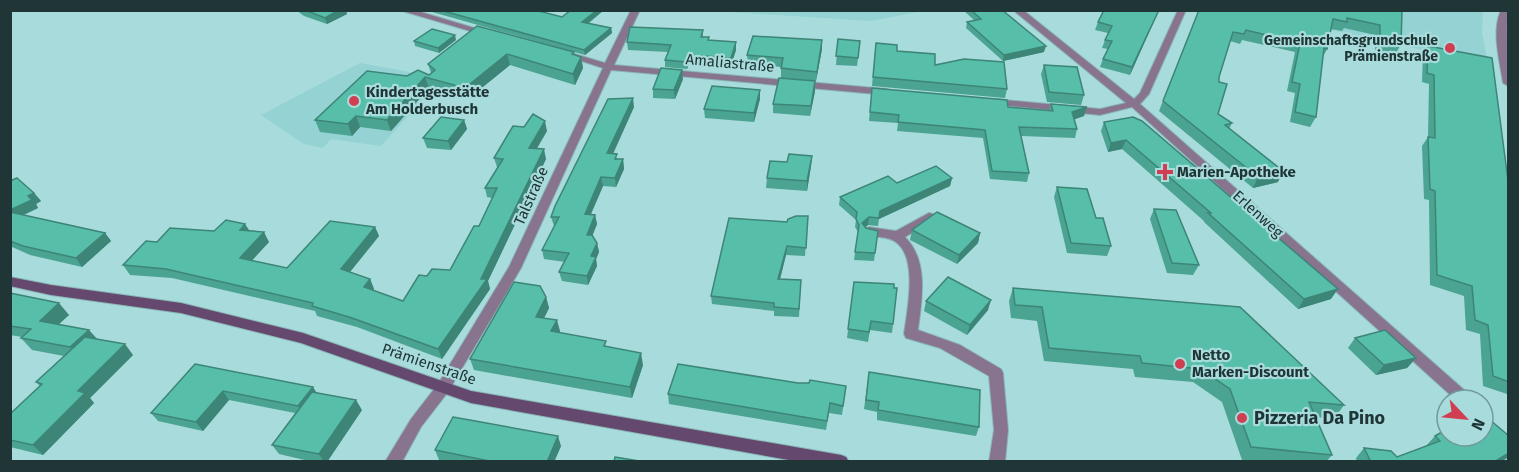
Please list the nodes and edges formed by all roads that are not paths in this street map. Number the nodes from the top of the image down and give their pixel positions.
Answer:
1 (403, 10) edge
2 (636, 10) edge
3 (1017, 10) edge
4 (1182, 10) edge
5 (1506, 10) edge
6 (477, 31) junction
7 (500, 37) edge
8 (468, 38) edge
9 (555, 52) edge
10 (610, 67) junction
11 (1509, 83) edge
12 (897, 93) edge
13 (981, 101) edge
14 (1134, 104) junction
15 (929, 217) edge
16 (869, 231) edge
17 (897, 236) junction
18 (10, 281) edge
19 (443, 388) junction
20 (1453, 388) edge
21 (393, 462) edge
22 (841, 462) edge
23 (997, 462) edge

1 - 6 street
2 - 10 street, Talstraße
3 - 14 street, Erlenweg
4 - 14 street
5 - 11 street
6 - 7 street
6 - 8 street
9 - 10 street, Amaliastraße
10 - 12 street, Amaliastraße
10 - 19 street, Talstraße
13 - 14 street
14 - 20 street, Erlenweg
15 - 17 street
16 - 17 street
17 - 23 street
18 - 19 street, Prämienstraße
19 - 21 street, Talstraße
19 - 22 street, Prämienstraße

